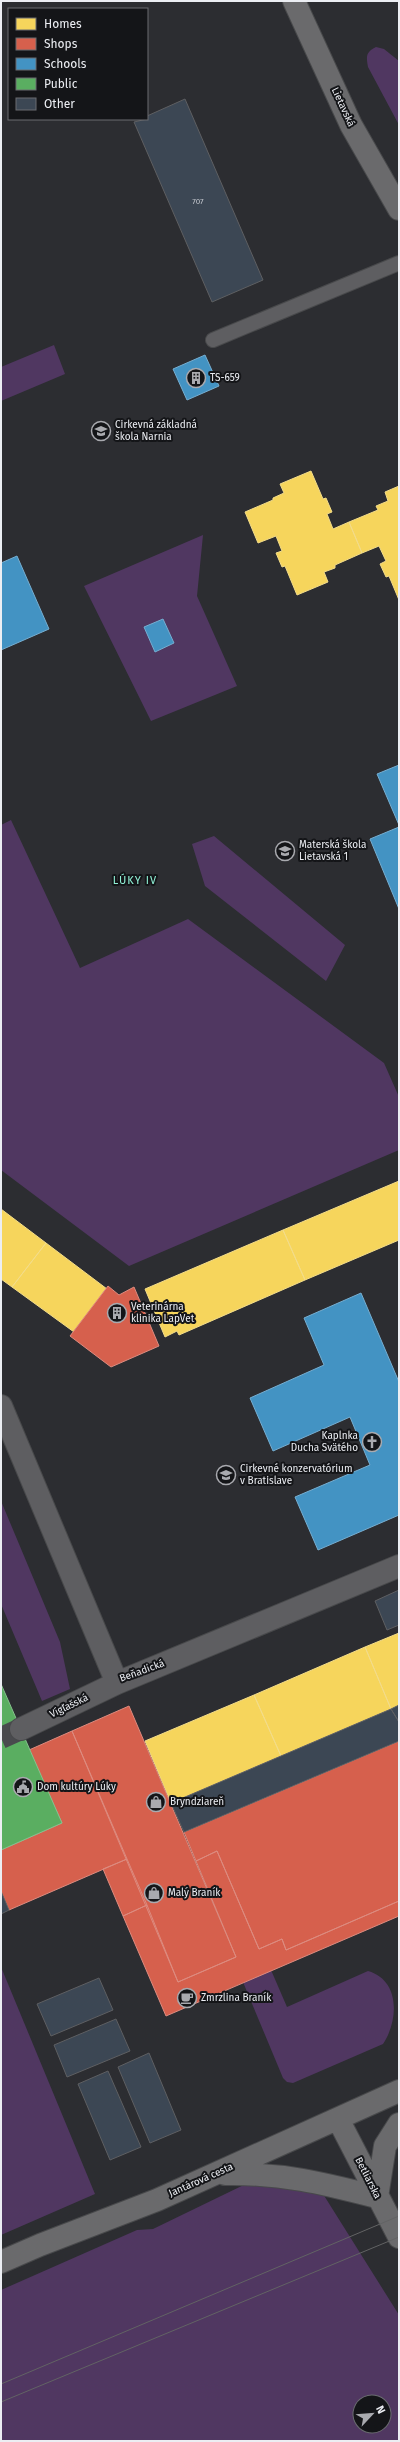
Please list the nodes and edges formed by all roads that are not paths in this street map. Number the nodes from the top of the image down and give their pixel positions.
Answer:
1 (294, 1) edge
2 (399, 209) edge
3 (399, 263) edge
4 (213, 340) dead end
5 (1, 1406) edge
6 (399, 1566) edge
7 (117, 1683) junction
8 (20, 1729) tunnel mouth
9 (399, 2091) edge
10 (338, 2119) junction
11 (399, 2124) edge
12 (216, 2174) junction
13 (377, 2197) junction
14 (399, 2237) edge
15 (1, 2262) edge

1 - 2 street, Lietavská
3 - 4 lane
5 - 7 street, Beňadická
6 - 7 street, Beňadická
7 - 8 street, Vígľašská
9 - 10 street, Jantárová cesta
10 - 12 street, Jantárová cesta
10 - 13 street, Betliarska
11 - 13 street
12 - 13 street
12 - 15 street, Jantárová cesta
13 - 14 street, Betliarska

